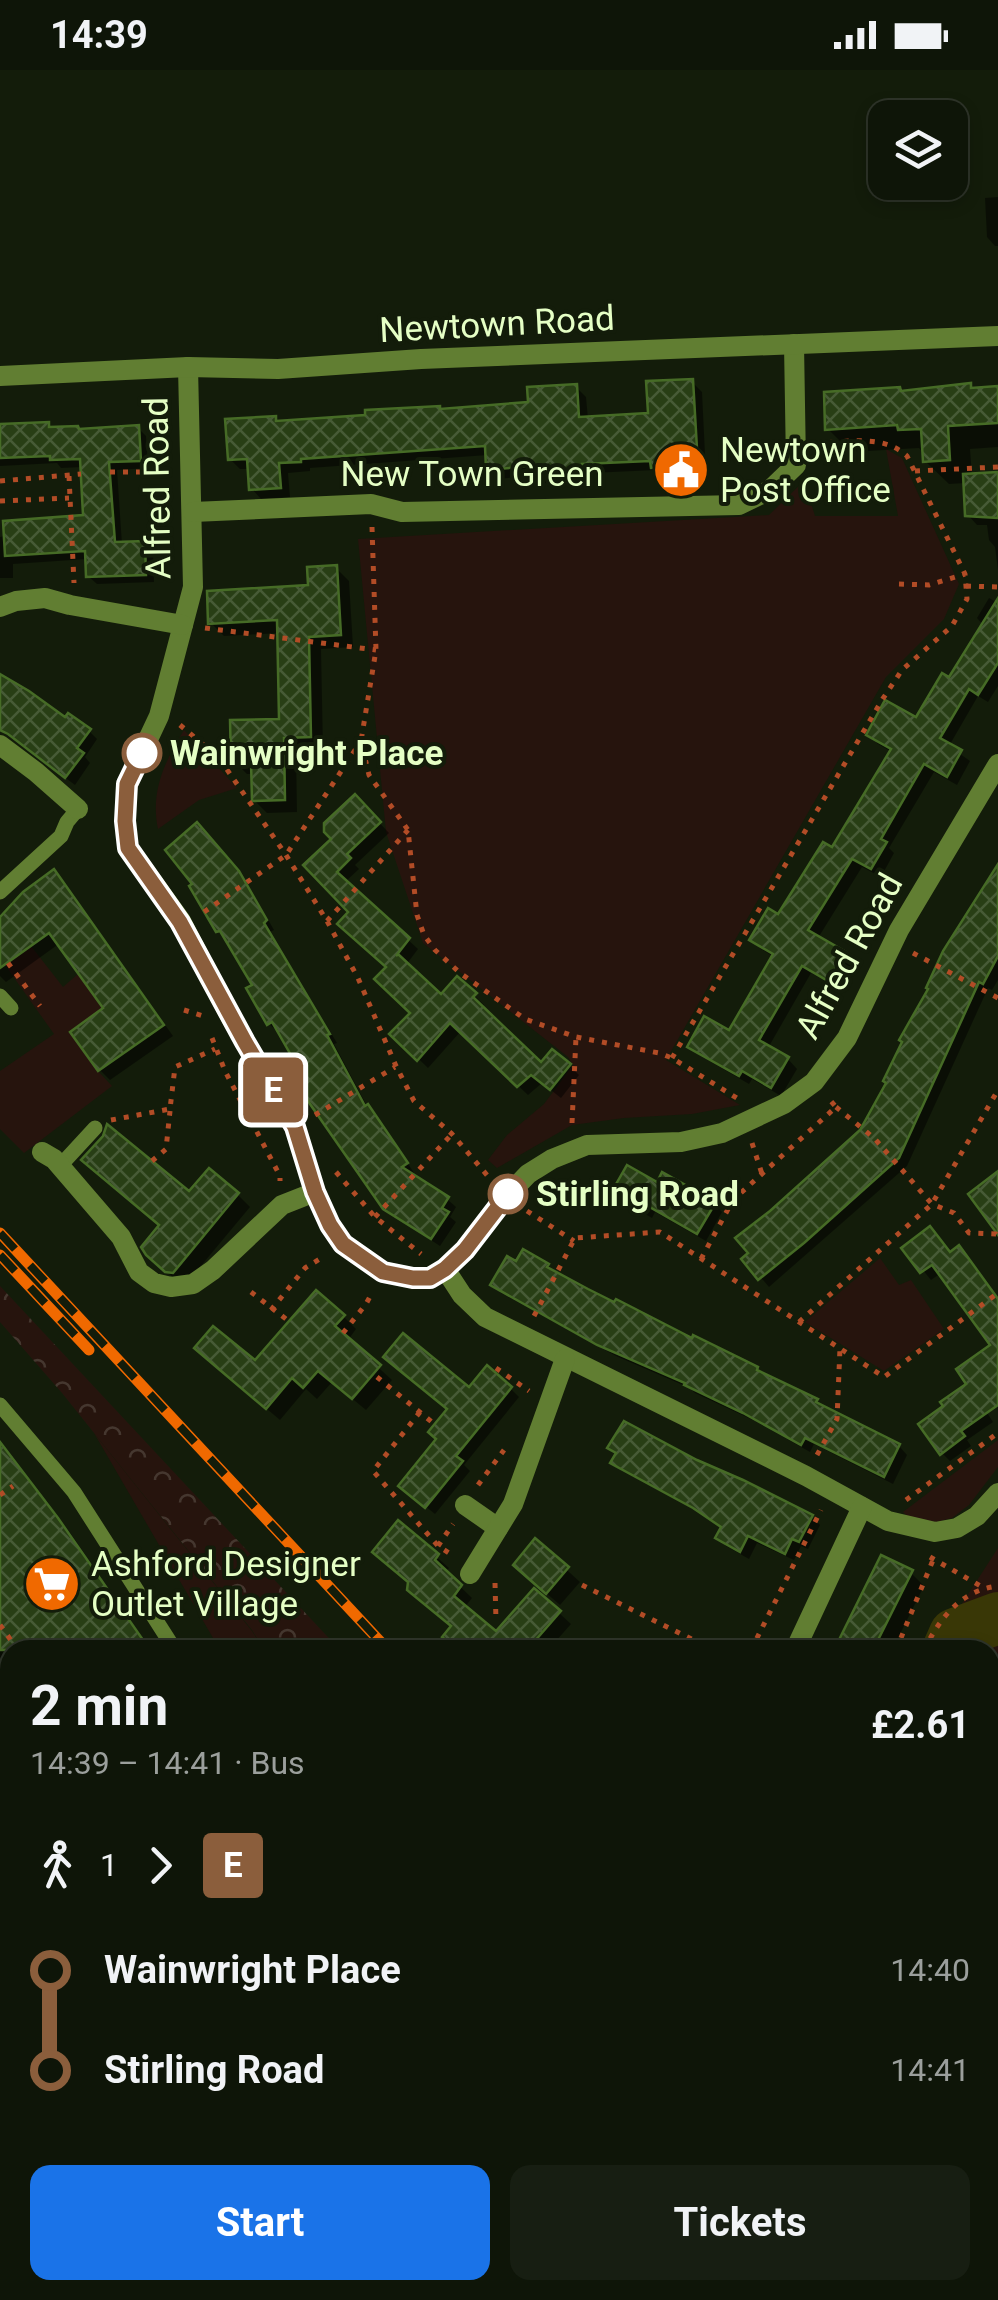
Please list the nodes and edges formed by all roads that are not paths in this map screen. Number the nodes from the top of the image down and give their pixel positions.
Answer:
1 (998, 336) edge
2 (794, 344) junction
3 (188, 368) junction
4 (0, 376) edge
5 (193, 512) junction
6 (0, 607) edge
7 (183, 625) junction
8 (0, 745) edge
9 (998, 764) edge
10 (78, 810) joint
11 (0, 892) edge
12 (96, 1128) road end
13 (42, 1152) dead end
14 (60, 1166) junction
15 (315, 1192) junction
16 (445, 1269) junction
17 (565, 1359) junction
18 (0, 1405) edge
19 (998, 1494) edge
20 (466, 1505) road end
21 (862, 1507) junction
22 (498, 1528) junction
23 (471, 1572) road end
24 (169, 1640) edge
25 (800, 1640) edge

1 - 2 street, Newtown Road
2 - 3 street, Newtown Road
2 - 5 street, New Town Green
3 - 4 street, Newtown Road
3 - 5 street, Alfred Road
5 - 7 street, Alfred Road
6 - 7 street
7 - 15 street, Alfred Road
8 - 10 street
9 - 16 street, Alfred Road
10 - 11 lane
12 - 14 lane
13 - 14 street
14 - 15 street
15 - 16 street, Alfred Road
16 - 17 street
17 - 21 street
17 - 22 street
18 - 24 lane
19 - 21 street
20 - 22 street
21 - 25 street
22 - 23 street

